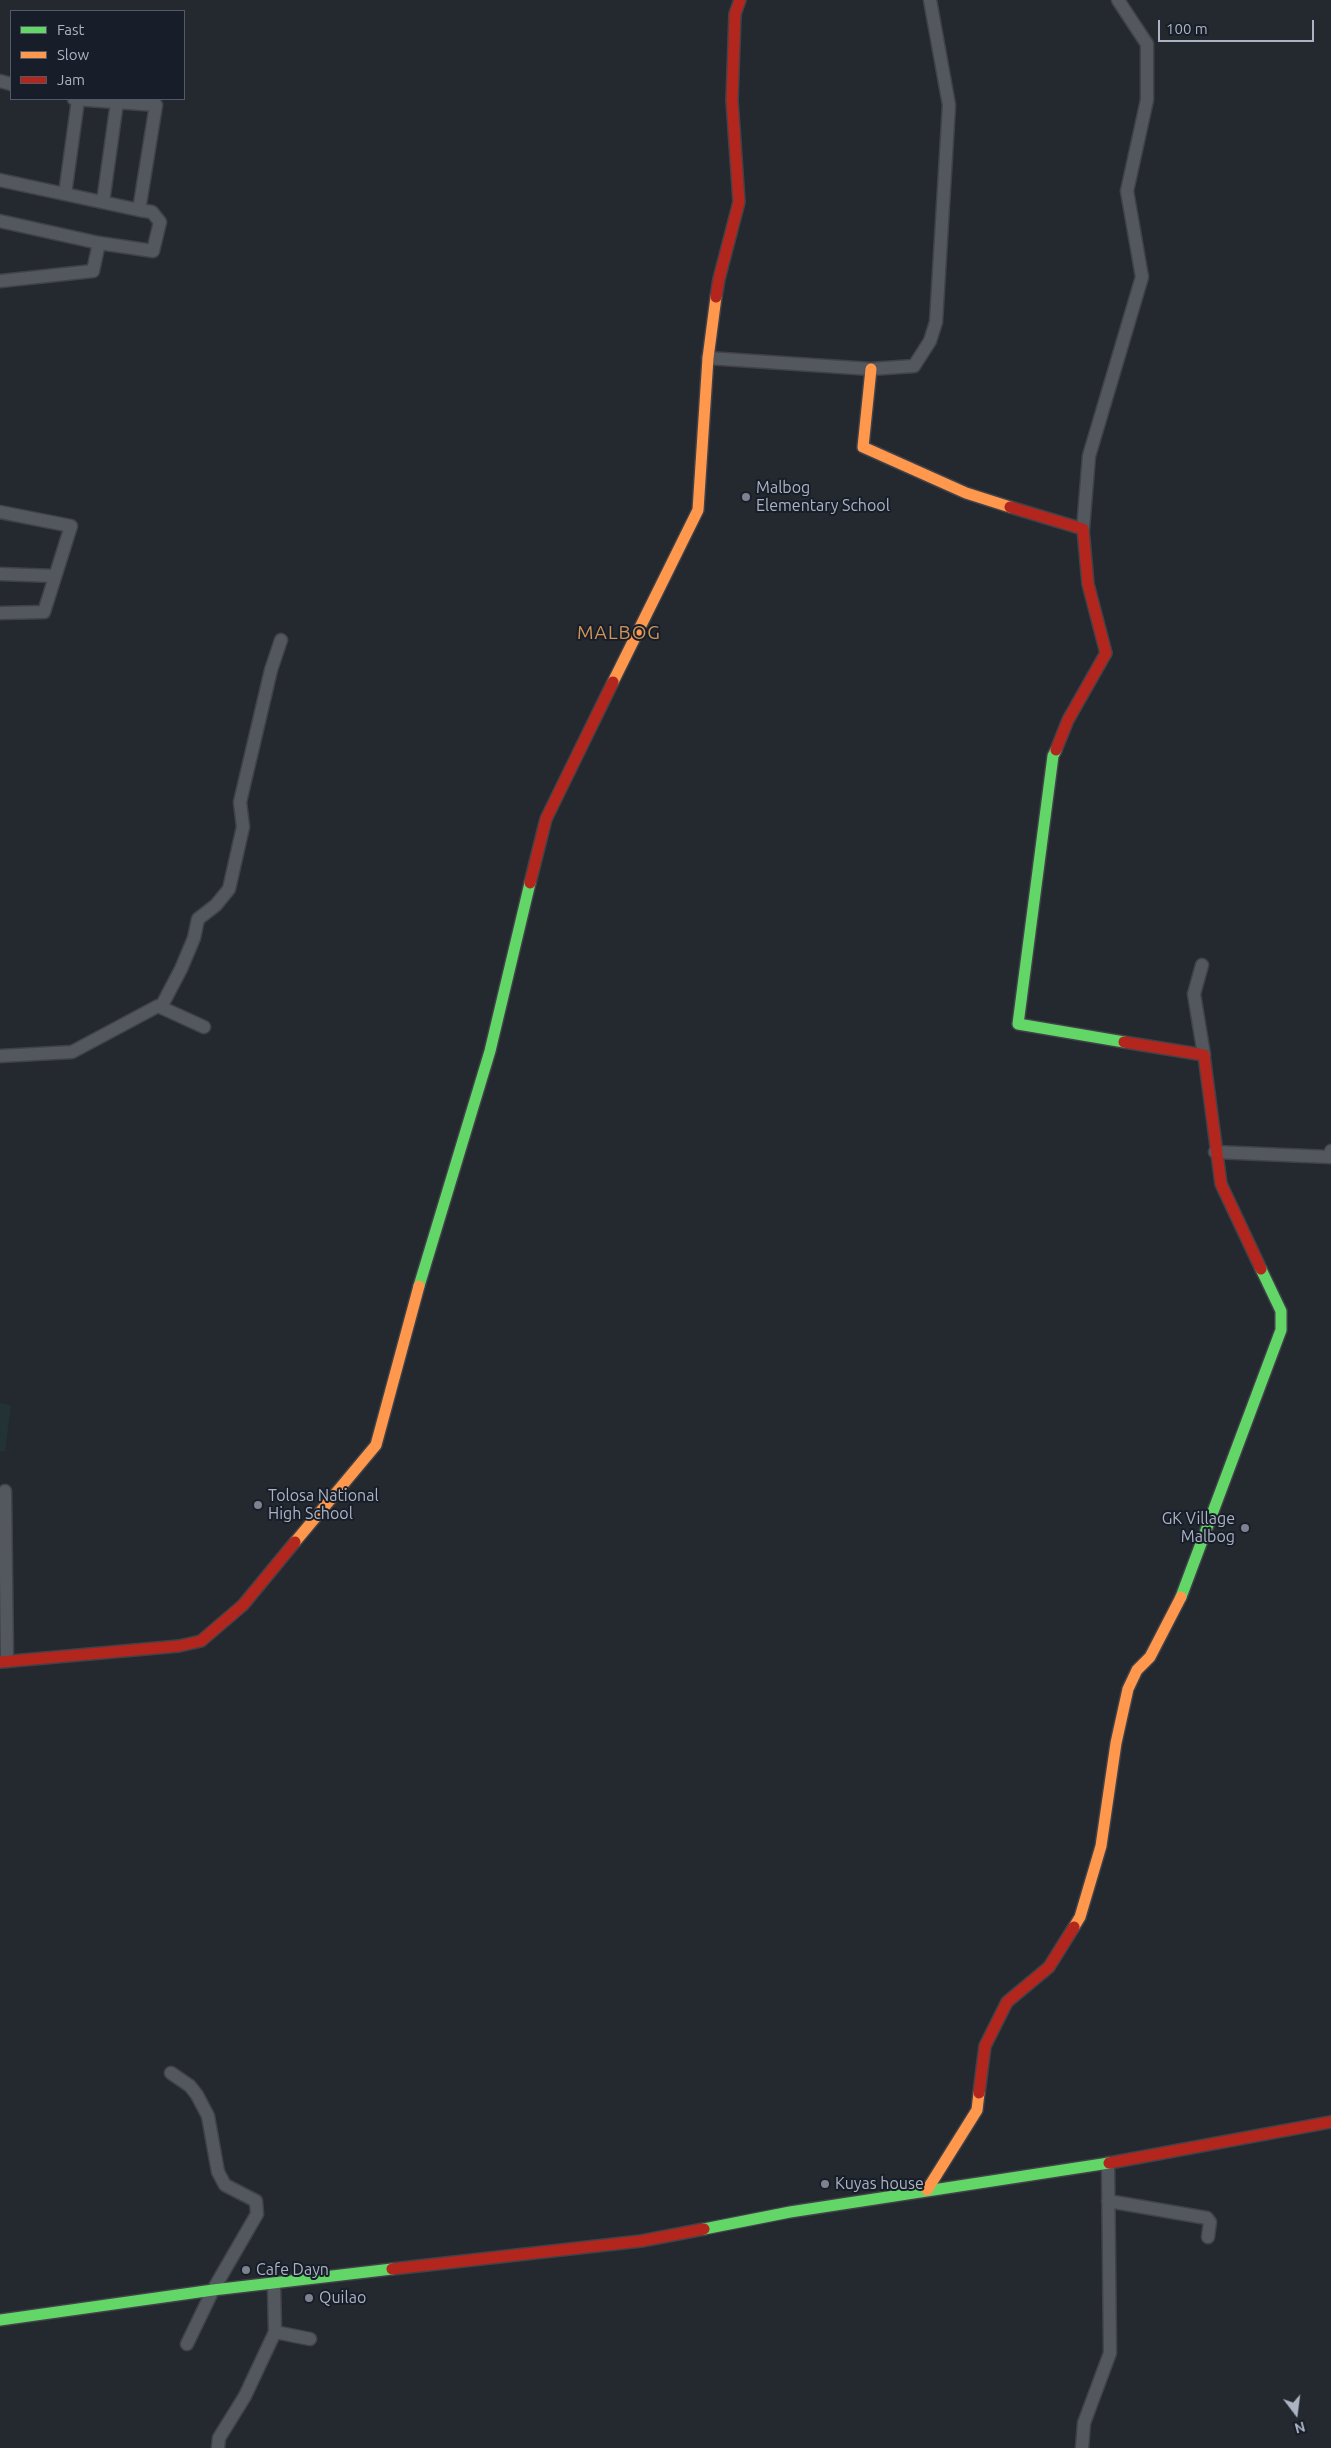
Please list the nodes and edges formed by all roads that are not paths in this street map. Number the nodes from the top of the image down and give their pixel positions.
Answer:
1 (740, 0) edge
2 (930, 0) edge
3 (1118, 0) edge
4 (76, 100) edge
5 (90, 100) edge
6 (117, 102) junction
7 (0, 180) edge
8 (65, 194) junction
9 (103, 202) junction
10 (139, 210) junction
11 (0, 221) edge
12 (99, 243) junction
13 (0, 282) edge
14 (708, 358) junction
15 (871, 369) junction
16 (0, 512) edge
17 (1083, 529) junction
18 (0, 574) edge
19 (55, 576) junction
20 (0, 612) edge
21 (281, 640) dead end
22 (1202, 965) dead end
23 (161, 1007) junction
24 (204, 1026) dead end
25 (1204, 1055) junction
26 (0, 1056) edge
27 (1331, 1151) edge
28 (1215, 1152) junction
29 (5, 1491) dead end
30 (3, 1662) edge
31 (170, 2073) dead end
32 (1331, 2122) edge
33 (1108, 2163) junction
34 (927, 2190) junction
35 (1108, 2202) junction
36 (1208, 2237) dead end
37 (274, 2285) junction
38 (213, 2290) junction
39 (0, 2320) edge
40 (275, 2332) junction
41 (310, 2339) dead end
42 (187, 2344) dead end
43 (218, 2448) edge
44 (1082, 2448) edge

1 - 14 street
2 - 15 street
3 - 17 street
4 - 8 street
5 - 6 street
6 - 9 street
6 - 10 street
7 - 8 street
8 - 9 street
9 - 10 street
10 - 12 street
11 - 12 street
12 - 13 street
14 - 15 street
14 - 30 street
15 - 17 street
16 - 19 street
17 - 25 street
18 - 19 street
19 - 20 street
21 - 23 street
22 - 25 street
23 - 24 street
23 - 26 street
25 - 28 street
27 - 28 street
28 - 34 street
29 - 30 street
31 - 38 street
32 - 33 street
33 - 34 street
33 - 35 street
34 - 37 street
35 - 36 street
35 - 44 street
37 - 38 street
37 - 40 street
38 - 39 street
38 - 42 street
40 - 41 street
40 - 43 street

